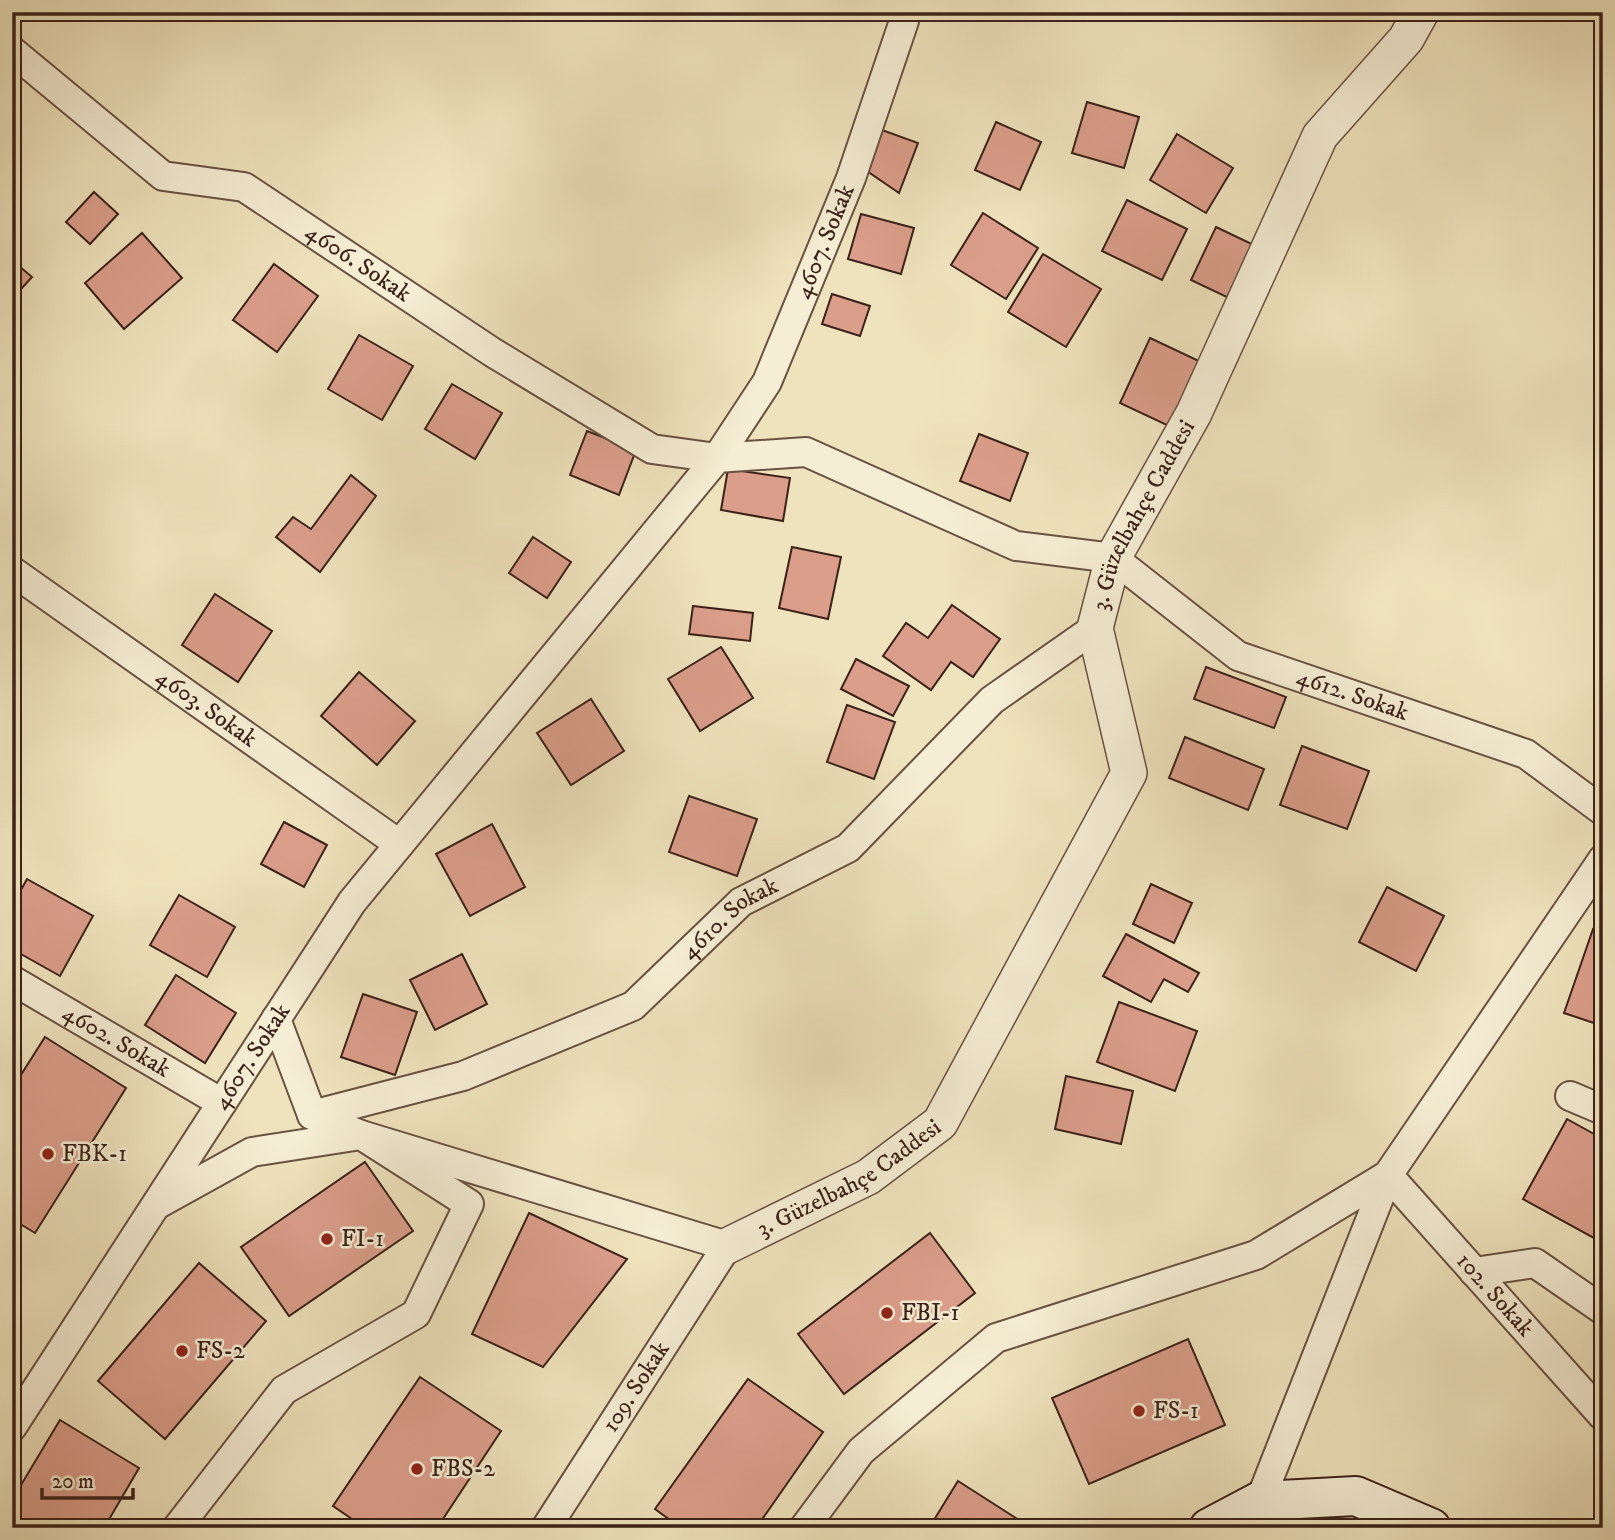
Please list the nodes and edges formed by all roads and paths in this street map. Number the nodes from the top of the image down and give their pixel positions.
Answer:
1 (904, 12) edge
2 (1422, 12) edge
3 (12, 51) edge
4 (717, 458) junction
5 (1113, 558) junction
6 (12, 571) edge
7 (1095, 628) junction
8 (1603, 811) edge
9 (399, 844) junction
10 (1603, 859) edge
11 (12, 980) edge
12 (276, 1019) junction
13 (1570, 1096) dead end
14 (222, 1103) junction
15 (1603, 1110) edge
16 (312, 1115) junction
17 (361, 1135) junction
18 (1388, 1175) junction
19 (156, 1205) junction
20 (727, 1246) junction
21 (1474, 1272) junction
22 (1603, 1310) edge
23 (1603, 1416) edge
24 (12, 1427) edge
25 (1260, 1501) junction
26 (177, 1528) edge
27 (546, 1528) edge
28 (804, 1528) edge
29 (1209, 1528) edge
30 (1431, 1528) edge

1 - 4 street, 4607. Sokak
2 - 5 street, 3. Güzelbahçe Caddesi
3 - 4 street, 4606. Sokak
4 - 5 street, 4606. Sokak
4 - 9 street, 4607. Sokak
5 - 7 street, 3. Güzelbahçe Caddesi
5 - 8 street, 4612. Sokak
6 - 9 street, 4603. Sokak
7 - 16 street, 4610. Sokak
7 - 20 street, 3. Güzelbahçe Caddesi
9 - 12 street, 4607. Sokak
10 - 18 street
11 - 14 street, 4602. Sokak
12 - 14 street, 4607. Sokak
12 - 16 street
13 - 15 street
14 - 19 street, 4607. Sokak
16 - 17 street
17 - 19 street
17 - 20 street
17 - 26 street
18 - 21 street, 102. Sokak
18 - 25 street
18 - 28 street
19 - 24 street, 4607. Sokak
20 - 27 street, 109. Sokak
21 - 22 street
21 - 23 street, 102. Sokak
25 - 29 main road
25 - 30 main road

